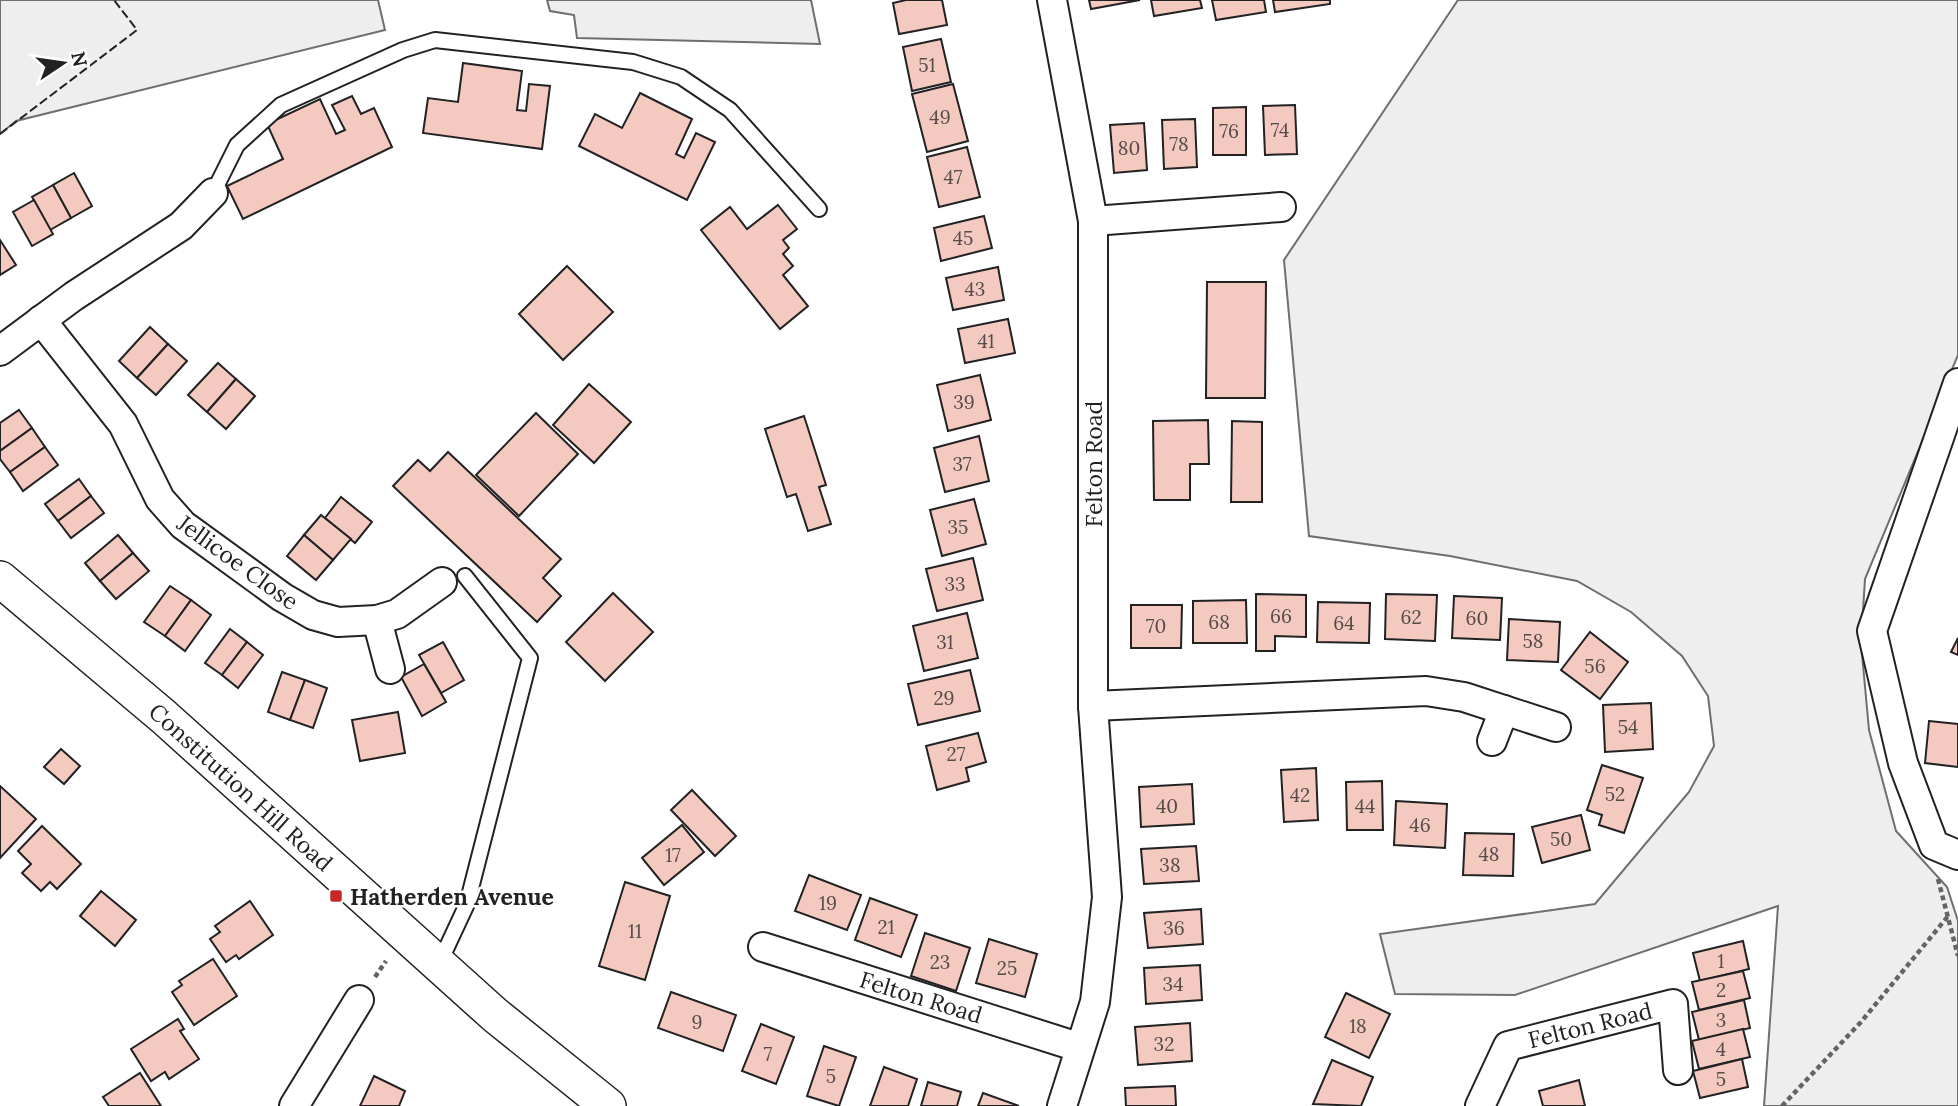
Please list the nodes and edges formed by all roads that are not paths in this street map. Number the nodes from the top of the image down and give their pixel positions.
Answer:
1 (1052, 0) edge
2 (214, 194) joint
3 (1281, 207) dead end
4 (820, 209) dead end
5 (1093, 221) junction
6 (41, 320) junction
7 (0, 351) edge
8 (1958, 383) edge
9 (0, 579) edge
10 (453, 579) joint
11 (377, 620) junction
12 (390, 669) dead end
13 (1093, 706) junction
14 (1504, 710) junction
15 (1556, 727) dead end
16 (1492, 741) dead end
17 (1958, 855) edge
18 (763, 947) dead end
19 (439, 965) junction
20 (359, 1000) road end
21 (1078, 1047) junction
22 (1678, 1070) dead end
23 (294, 1106) edge
24 (608, 1106) edge
25 (1062, 1106) edge
26 (1480, 1106) edge

1 - 5 street, Felton Road
2 - 4 lane
2 - 6 street
3 - 5 street
5 - 13 street, Felton Road
6 - 7 street
6 - 11 street, Jellicoe Close
8 - 17 street
9 - 19 street, Constitution Hill Road
10 - 11 street, Jellicoe Close
10 - 19 lane
11 - 12 street
13 - 14 street
13 - 21 street, Felton Road
14 - 15 street
14 - 16 street
18 - 21 street, Felton Road
19 - 24 street, Constitution Hill Road
20 - 23 street
21 - 25 street, Felton Road
22 - 26 street, Felton Road

